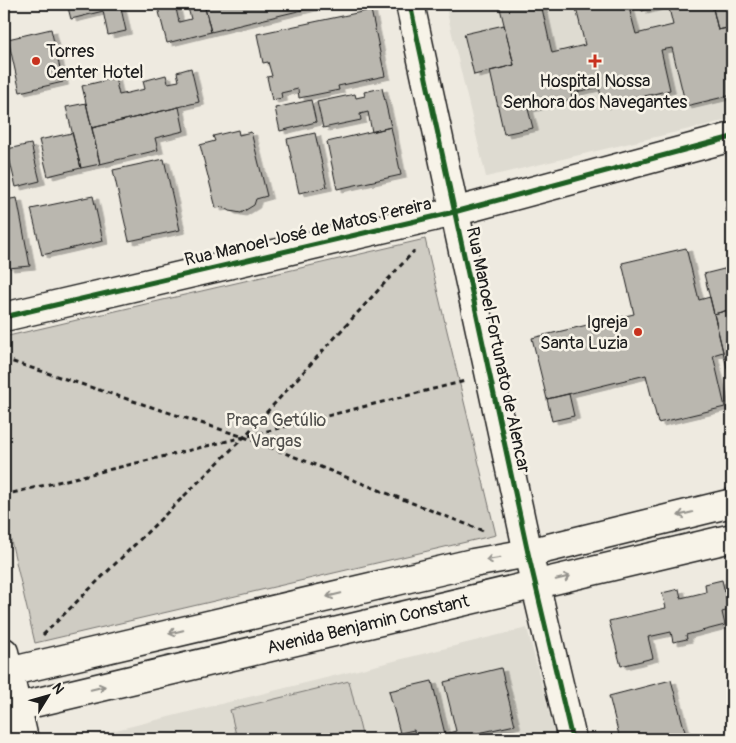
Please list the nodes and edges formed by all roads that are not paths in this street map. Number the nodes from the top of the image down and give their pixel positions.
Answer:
1 (410, 4) edge
2 (732, 137) edge
3 (454, 212) junction
4 (4, 317) edge
5 (732, 503) edge
6 (732, 538) edge
7 (528, 553) junction
8 (536, 585) junction
9 (278, 608) junction
10 (287, 643) junction
11 (5, 665) edge
12 (10, 708) edge
13 (24, 739) edge
14 (572, 739) edge

1 - 3 street, Rua Manoel Fortunato de Alencar
2 - 3 street, Rua Manoel José de Matos Pereira
3 - 4 street, Rua Manoel José de Matos Pereira
3 - 7 street, Rua Manoel Fortunato de Alencar
5 -> 7 street, Avenida Benjamin Constant
8 -> 6 street, Avenida Benjamin Constant
7 - 8 street, Rua Manoel Fortunato de Alencar
7 -> 9 street, Avenida Benjamin Constant
8 - 10 street, Avenida Benjamin Constant
8 - 14 street, Rua Manoel Fortunato de Alencar
9 - 10 street
9 -> 11 street, Avenida Benjamin Constant
12 -> 10 street, Avenida Benjamin Constant
11 - 12 street
12 - 13 street

